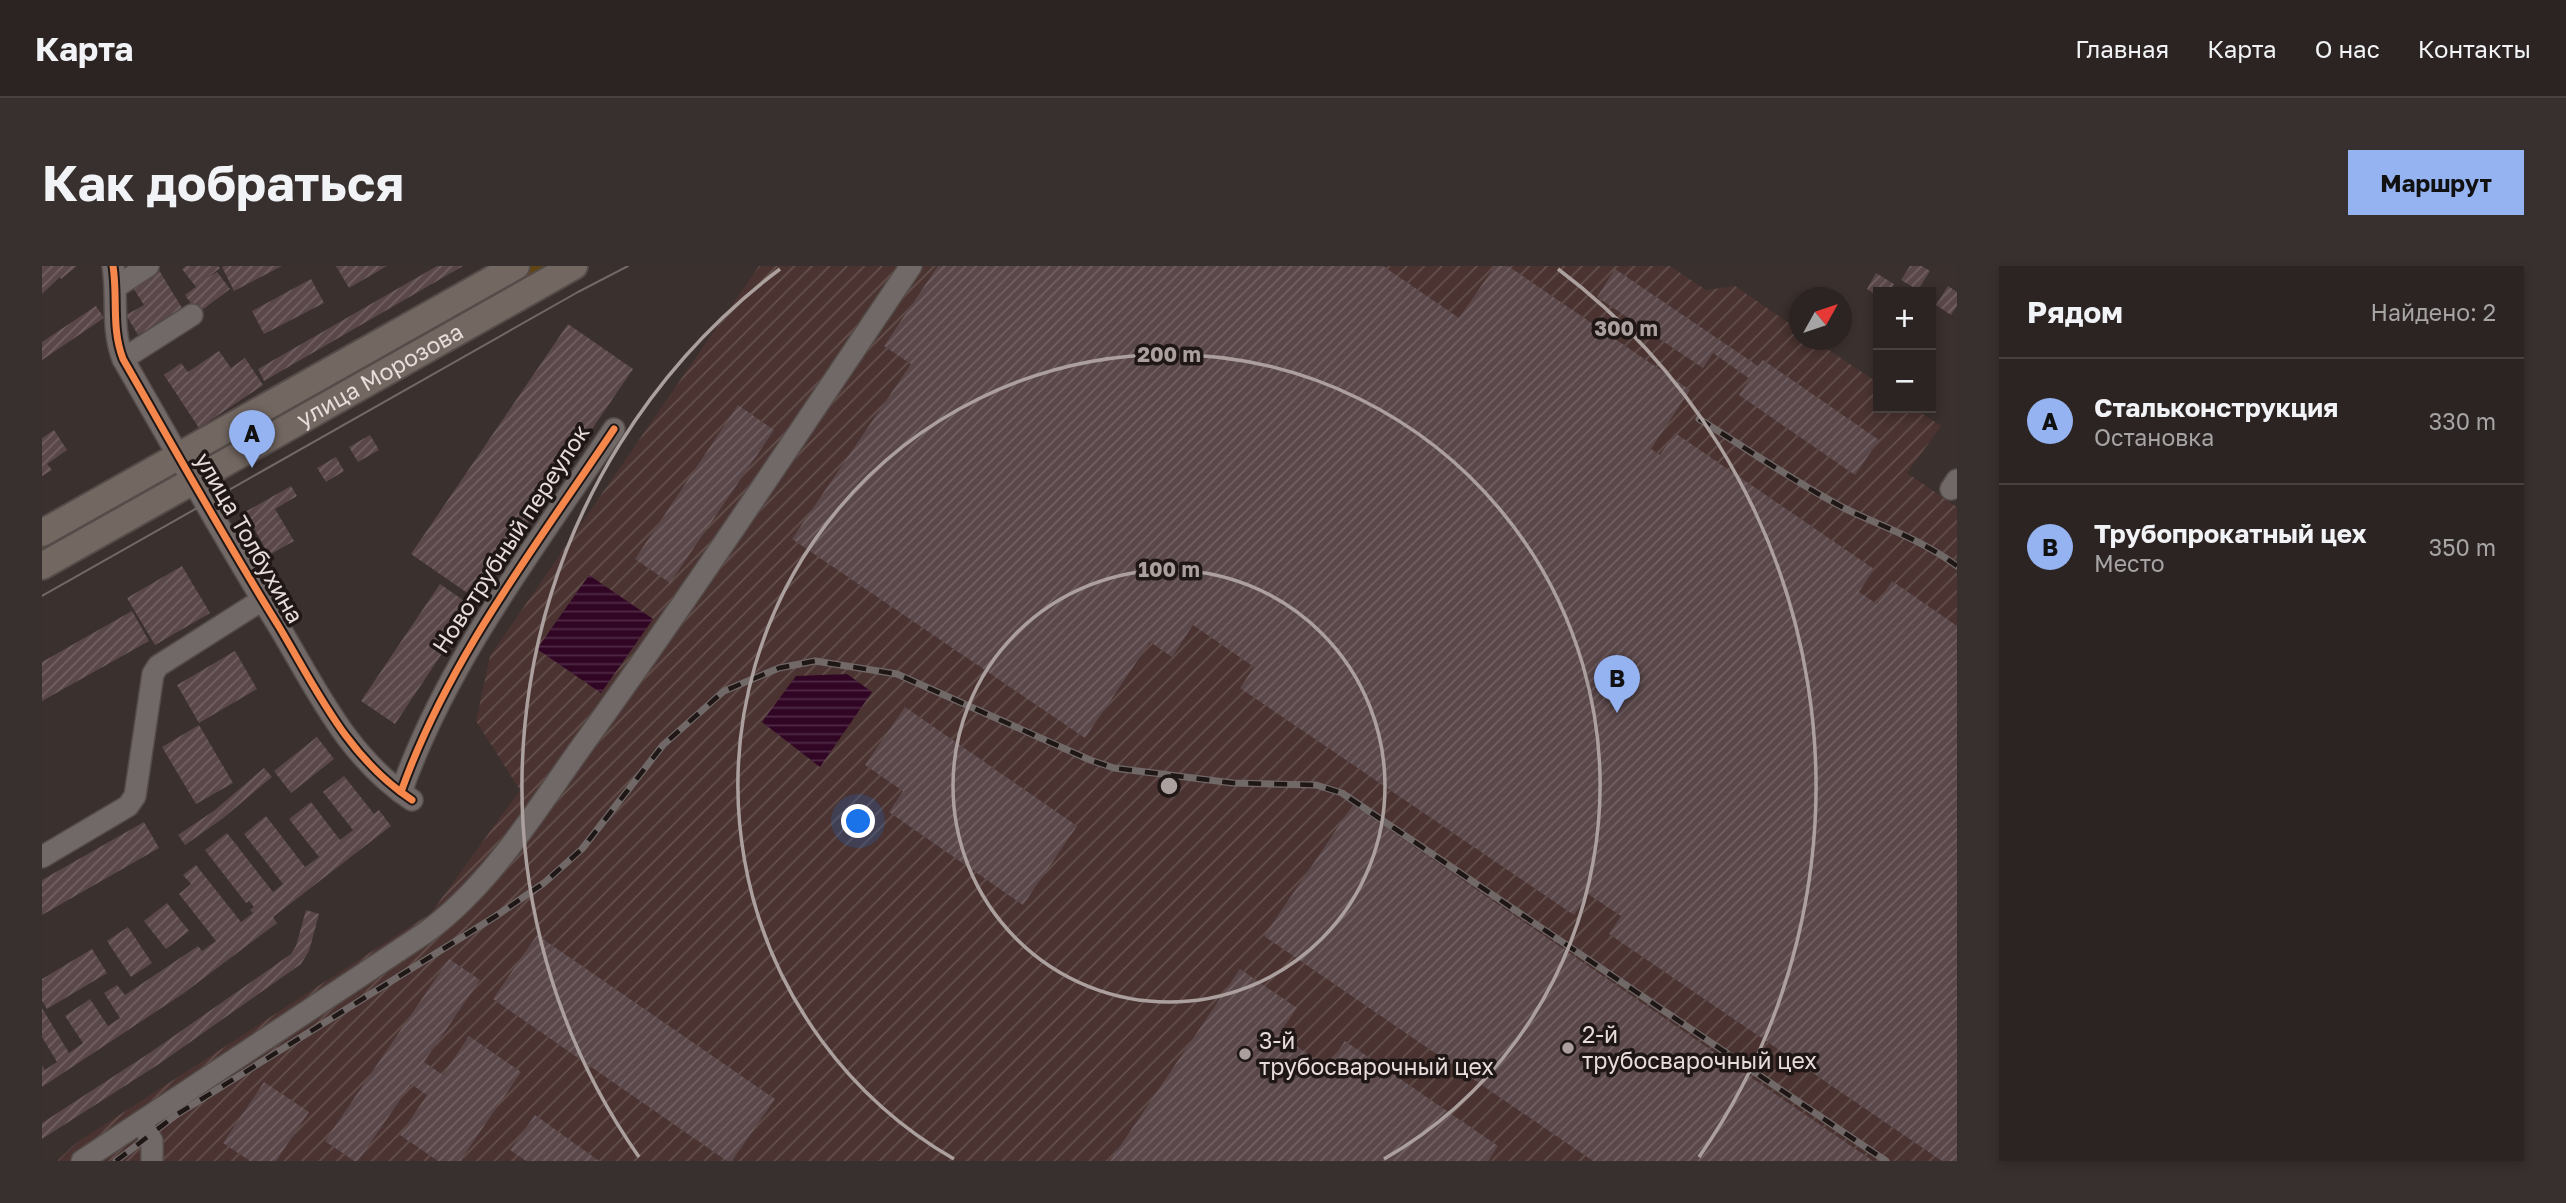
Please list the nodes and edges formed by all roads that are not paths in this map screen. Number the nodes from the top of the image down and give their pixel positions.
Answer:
1 (148, 266) edge
2 (516, 266) edge
3 (573, 266) edge
4 (911, 266) edge
5 (114, 276) edge
6 (192, 315) dead end
7 (123, 359) junction
8 (614, 429) dead end
9 (179, 456) junction
10 (193, 481) junction
11 (42, 533) edge
12 (42, 566) edge
13 (262, 600) junction
14 (407, 796) joint
15 (42, 857) edge
16 (141, 1122) junction
17 (82, 1161) edge
18 (152, 1161) edge

1 - 5 street
2 - 9 main road, улица Морозова
3 - 10 main road, улица Морозова
4 - 16 street
5 - 7 street, улица Толбухина
6 - 7 street
7 - 9 street, улица Толбухина
8 - 14 street, Новотрубный переулок
9 - 10 street, улица Толбухина
9 - 11 main road, улица Морозова
10 - 12 main road, улица Морозова
10 - 13 street, улица Толбухина
13 - 14 street, улица Толбухина
13 - 15 street
16 - 17 street
16 - 18 street

